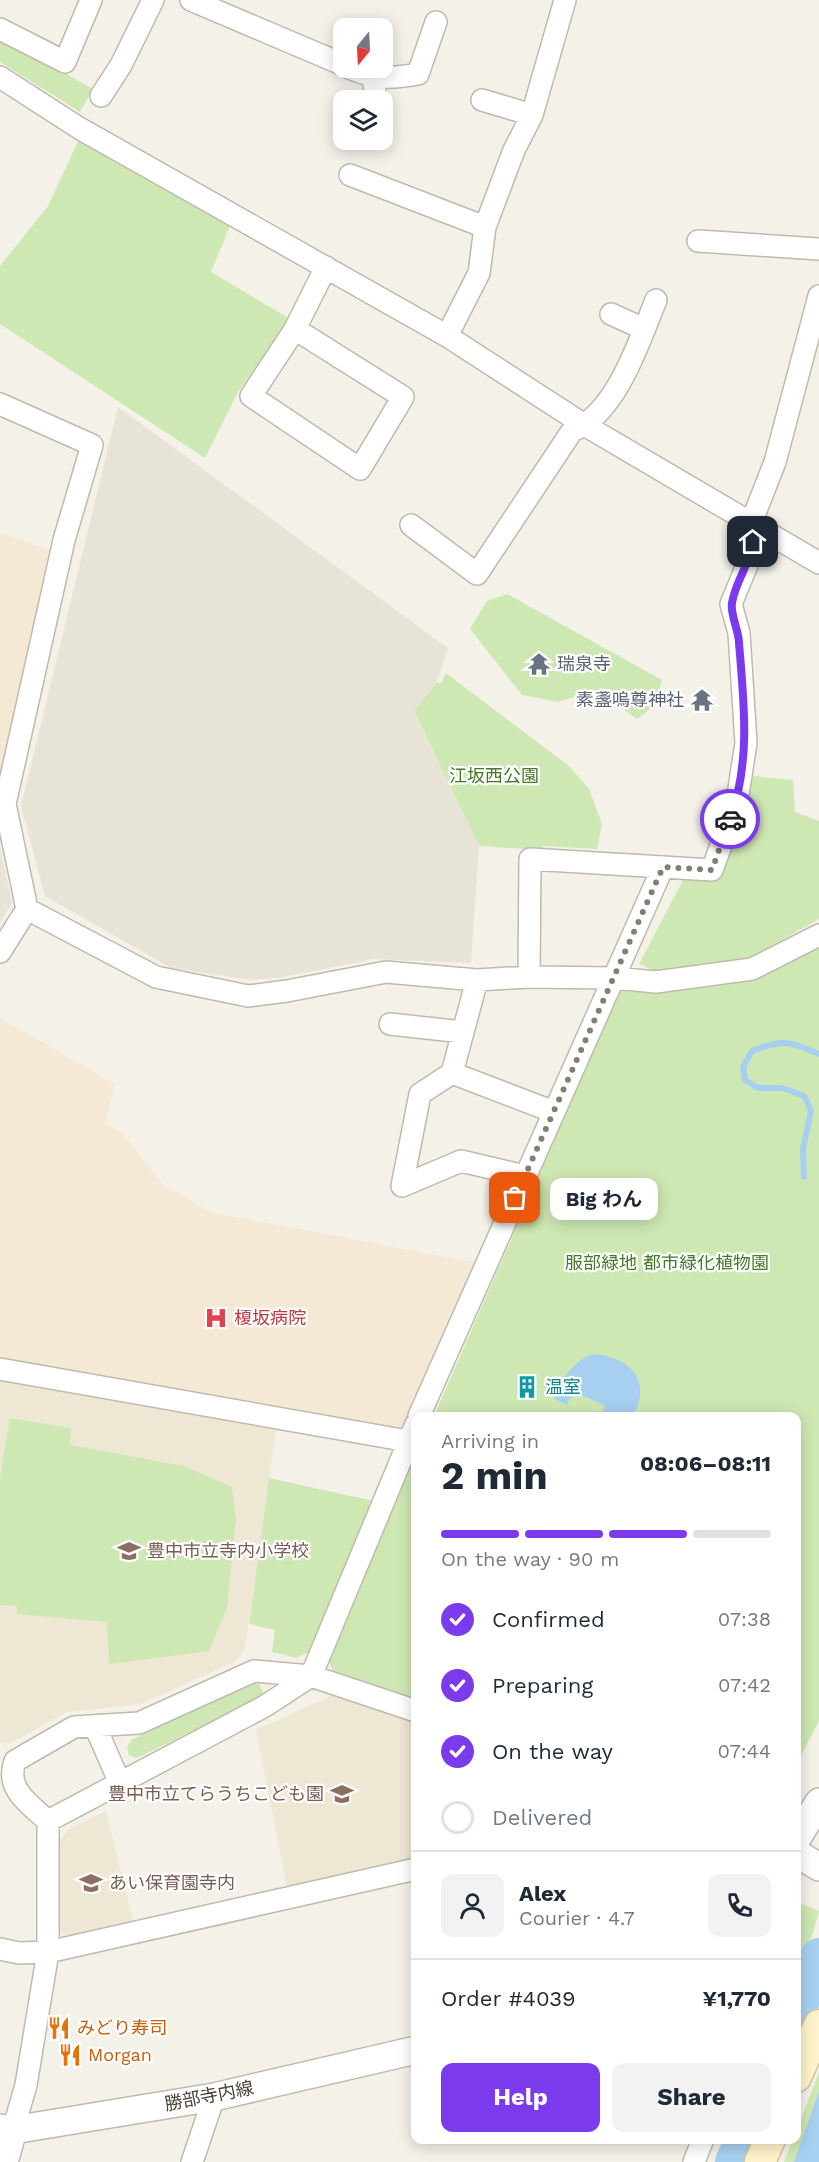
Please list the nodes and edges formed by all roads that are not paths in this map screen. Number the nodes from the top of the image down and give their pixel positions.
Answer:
1 (91, 0) edge
2 (153, 0) edge
3 (191, 0) edge
4 (561, 2) edge
5 (436, 22) dead end
6 (0, 29) edge
7 (333, 60) edge
8 (0, 77) edge
9 (393, 77) edge
10 (101, 96) dead end
11 (482, 100) dead end
12 (532, 115) junction
13 (350, 175) dead end
14 (485, 227) junction
15 (698, 241) dead end
16 (819, 249) edge
17 (326, 267) junction
18 (819, 296) edge
19 (656, 300) dead end
20 (611, 314) dead end
21 (295, 329) junction
22 (644, 329) junction
23 (447, 336) junction
24 (0, 404) edge
25 (586, 426) junction
26 (411, 525) dead end
27 (755, 526) junction
28 (819, 563) edge
29 (2, 803) edge
30 (663, 867) junction
31 (27, 909) junction
32 (819, 935) edge
33 (0, 952) edge
34 (529, 977) junction
35 (615, 978) junction
36 (477, 980) junction
37 (390, 1024) dead end
38 (463, 1032) junction
39 (452, 1073) junction
40 (554, 1112) junction
41 (525, 1176) junction
42 (0, 1369) edge
43 (421, 1412) edge
44 (411, 1432) edge
45 (411, 1434) edge
46 (311, 1676) junction
47 (411, 1709) edge
48 (95, 1726) junction
49 (119, 1781) junction
50 (10, 1796) edge
51 (819, 1802) edge
52 (48, 1821) junction
53 (801, 1832) edge
54 (411, 1870) edge
55 (0, 1950) edge
56 (48, 1952) junction
57 (819, 2025) edge
58 (411, 2051) edge
59 (801, 2066) edge
60 (214, 2097) junction
61 (3, 2129) edge
62 (701, 2144) edge
63 (768, 2144) edge
64 (4, 2162) edge
65 (192, 2162) edge
66 (694, 2162) edge
67 (760, 2162) edge

1 - 6 street
2 - 10 street
3 - 7 street
4 - 12 street
5 - 9 street
8 - 17 street
11 - 12 street
12 - 14 street
13 - 14 street
14 - 23 street
15 - 16 street
17 - 21 street
17 - 23 street
18 - 27 street
19 - 22 street
20 - 22 street
21 - 21 street
22 - 25 street
23 - 25 street
24 - 29 street
25 - 26 street
25 - 27 street
27 - 28 street
27 - 30 street
29 - 31 street
30 - 34 street
30 - 35 street
31 - 33 street
31 - 36 street
32 - 35 street
34 - 35 street
34 - 36 street
35 - 40 street
36 - 38 street
37 - 38 street
38 - 39 street
39 - 40 street
39 - 41 street
40 - 41 street
41 - 43 street
42 - 44 street
45 - 46 street
46 - 47 street
46 - 48 street
46 - 49 street
48 - 49 street
48 - 50 street
49 - 52 street
50 - 52 street
51 - 53 street
52 - 56 street
54 - 56 street
55 - 56 street
56 - 61 street
57 - 59 main road
58 - 60 street, 勝部寺内線
60 - 61 street, 勝部寺内線
60 - 65 street
61 - 64 street
62 - 66 street
63 - 67 main road

